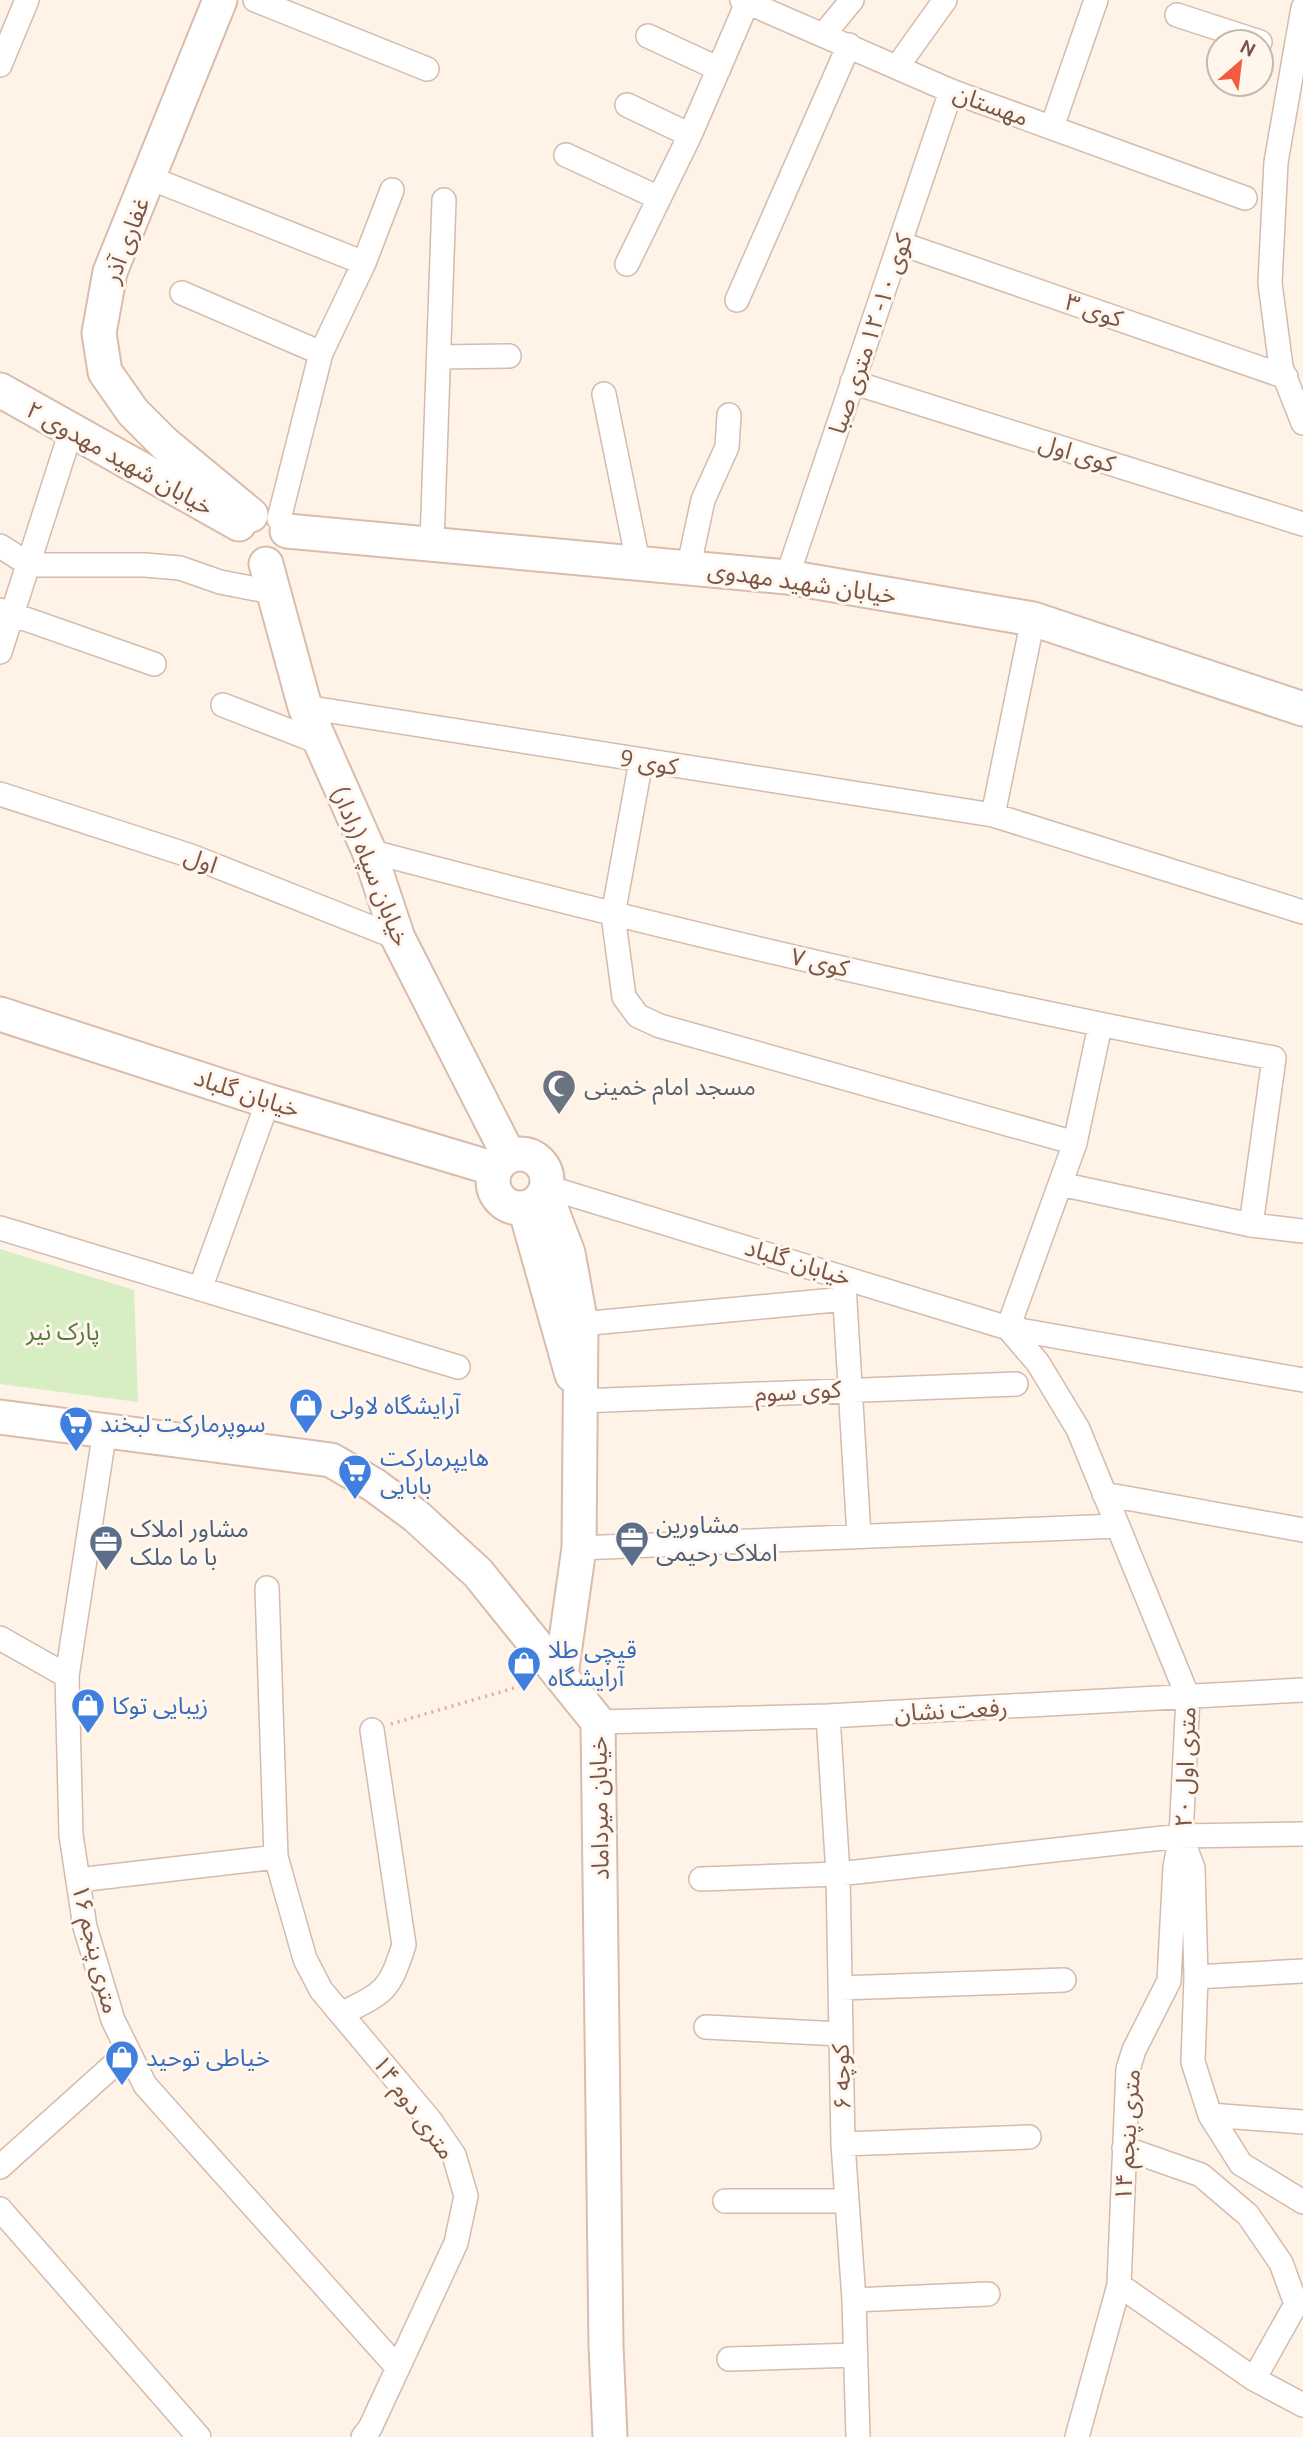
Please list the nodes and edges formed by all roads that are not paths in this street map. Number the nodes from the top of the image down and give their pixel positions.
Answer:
1 (27, 0) edge
2 (220, 0) edge
3 (255, 0) edge
4 (852, 0) edge
5 (945, 0) edge
6 (1096, 0) edge
7 (745, 1) edge
8 (1303, 8) edge
9 (1177, 15) dead end
10 (1217, 28) edge
11 (824, 34) junction
12 (648, 36) dead end
13 (849, 45) junction
14 (1275, 47) edge
15 (1295, 53) junction
16 (0, 65) edge
17 (897, 67) junction
18 (427, 69) dead end
19 (719, 69) junction
20 (951, 92) junction
21 (627, 105) dead end
22 (1052, 127) junction
23 (690, 135) junction
24 (566, 155) dead end
25 (150, 178) junction
26 (392, 190) dead end
27 (659, 198) junction
28 (1245, 198) dead end
29 (444, 200) dead end
30 (902, 244) junction
31 (364, 263) junction
32 (627, 264) dead end
33 (182, 293) dead end
34 (737, 300) dead end
35 (321, 353) junction
36 (509, 356) dead end
37 (440, 357) junction
38 (1286, 377) junction
39 (852, 383) junction
40 (0, 390) edge
41 (604, 394) dead end
42 (729, 415) dead end
43 (1303, 423) edge
44 (71, 431) junction
45 (264, 523) junction
46 (1303, 524) edge
47 (432, 542) junction
48 (0, 547) edge
49 (638, 562) junction
50 (30, 565) junction
51 (688, 565) junction
52 (787, 576) junction
53 (269, 578) junction
54 (6, 612) edge
55 (1034, 619) junction
56 (0, 652) edge
57 (154, 664) dead end
58 (223, 705) dead end
59 (304, 707) junction
60 (1303, 709) edge
61 (321, 743) junction
62 (641, 761) junction
63 (0, 794) edge
64 (993, 815) junction
65 (369, 850) junction
66 (1303, 912) edge
67 (613, 915) junction
68 (398, 938) junction
69 (0, 1014) edge
70 (1101, 1026) junction
71 (268, 1101) junction
72 (1075, 1143) junction
73 (502, 1162) junction
74 (1060, 1184) junction
75 (539, 1196) junction
76 (1251, 1225) junction
77 (0, 1228) edge
78 (1303, 1231) edge
79 (842, 1275) junction
80 (200, 1289) junction
81 (845, 1299) junction
82 (582, 1324) junction
83 (1007, 1328) junction
84 (458, 1367) dead end
85 (1303, 1380) edge
86 (1016, 1384) dead end
87 (850, 1389) junction
88 (580, 1401) junction
89 (0, 1417) edge
90 (105, 1430) junction
91 (1104, 1493) junction
92 (1117, 1526) junction
93 (1303, 1530) edge
94 (859, 1536) junction
95 (579, 1548) junction
96 (267, 1588) dead end
97 (0, 1638) edge
98 (561, 1675) junction
99 (67, 1676) junction
100 (1303, 1690) edge
101 (1188, 1697) junction
102 (828, 1716) junction
103 (598, 1722) junction
104 (372, 1730) road end
105 (1303, 1834) edge
106 (1181, 1836) junction
107 (276, 1857) junction
108 (838, 1874) junction
109 (701, 1879) dead end
110 (78, 1880) junction
111 (1303, 1971) edge
112 (1196, 1977) junction
113 (1064, 1980) dead end
114 (841, 1988) junction
115 (343, 2013) junction
116 (706, 2027) dead end
117 (840, 2034) junction
118 (128, 2052) junction
119 (1210, 2115) junction
120 (1303, 2122) edge
121 (1029, 2137) dead end
122 (843, 2144) junction
123 (1124, 2148) junction
124 (0, 2167) edge
125 (724, 2201) dead end
126 (847, 2201) junction
127 (1303, 2202) edge
128 (0, 2209) edge
129 (1119, 2285) junction
130 (988, 2294) dead end
131 (854, 2300) junction
132 (1301, 2301) edge
133 (855, 2355) junction
134 (729, 2358) dead end
135 (397, 2367) junction
136 (1254, 2379) junction
137 (1303, 2405) edge
138 (199, 2437) edge
139 (363, 2437) edge
140 (610, 2437) edge
141 (858, 2437) edge
142 (1077, 2437) edge

1 - 16 street
2 - 25 street, غفاری آذر
3 - 18 street
4 - 11 street
5 - 17 street
6 - 22 street
7 - 11 street, مهستان
7 - 19 street
8 - 15 street
9 - 10 street
11 - 13 street, مهستان
12 - 19 street
13 - 17 street, مهستان
13 - 34 street
14 - 15 street
15 - 38 street
17 - 20 street, مهستان
19 - 23 street
20 - 22 street, مهستان
20 - 30 street, کوی ۱۰- ۱۲ متری صبا
21 - 23 street
22 - 28 street, مهستان
23 - 27 street
24 - 27 street
25 - 31 street
25 - 45 street, غفاری آذر
26 - 31 street
27 - 32 street
29 - 37 street
30 - 38 street, کوی ۳
30 - 39 street, کوی ۱۰- ۱۲ متری صبا
31 - 35 street
33 - 35 street
35 - 45 street
36 - 37 street
37 - 47 street
38 - 43 street
39 - 46 street, کوی اول
39 - 52 street, کوی ۱۰- ۱۲ متری صبا
40 - 44 street, خیابان شهید مهدوی ۲
41 - 49 street
42 - 51 street
44 - 45 street, خیابان شهید مهدوی ۲
44 - 50 street
45 - 47 street, خیابان شهید مهدوی
45 - 53 street
45 - 53 street
47 - 49 street, خیابان شهید مهدوی
48 - 50 street
49 - 51 street, خیابان شهید مهدوی
50 - 53 street
50 - 54 street
51 - 52 street, خیابان شهید مهدوی
52 - 55 street, خیابان شهید مهدوی
53 - 59 street, خیابان سپاه (رادار)
54 - 56 street
54 - 57 street
55 - 60 street, خیابان شهید مهدوی
55 - 64 street
58 - 61 street
59 - 61 street, خیابان سپاه (رادار)
59 - 62 street, کوی 9
61 - 65 street, خیابان سپاه (رادار)
62 - 64 street, کوی 9
62 - 67 street
63 - 68 street, اول
64 - 66 street
65 - 67 street, کوی ۷
65 - 68 street, خیابان سپاه (رادار)
67 - 70 street, کوی ۷
67 - 72 street
68 - 73 street, خیابان سپاه (رادار)
69 - 71 street, خیابان گلباد
70 - 72 street
70 - 76 street, کوی ۷
71 - 73 street, خیابان گلباد
71 - 80 street
72 - 74 street
73 - 75 street
73 - 75 street
74 - 76 street
74 - 83 street
75 - 79 street, خیابان گلباد
75 - 82 street
75 - 88 street
76 - 78 street
77 - 80 street
79 - 81 street
79 - 83 street, خیابان گلباد
80 - 84 street
81 - 82 street
81 - 87 street
82 - 88 street
83 - 85 street, خیابان گلباد
83 - 91 street, ۲۰ متری اول
86 - 87 street, کوی سوم
87 - 88 street, کوی سوم
87 - 94 street
88 - 95 street
89 - 90 street, خیابان میرداماد
90 - 98 street, خیابان میرداماد
90 - 99 street, ۱۶ متری پنجم
91 - 92 street, ۲۰ متری اول
91 - 93 street
92 - 94 street
92 - 101 street, ۲۰ متری اول
94 - 95 street
95 - 98 street
96 - 107 street, ۱۴ متری دوم
97 - 99 street
98 - 103 street, خیابان میرداماد
99 - 110 street, ۱۶ متری پنجم
100 - 101 street, رفعت نشان
101 - 102 street, رفعت نشان
101 - 106 street, ۲۰ متری اول
102 - 103 street, رفعت نشان
102 - 108 street, کوچه ۶
103 - 140 street, خیابان میرداماد
104 - 115 street
105 - 106 street
106 - 108 street
106 - 112 street, ۲۰ متری اول
106 - 123 street, ۱۴ متری پنجم
107 - 110 street
107 - 115 street, ۱۴ متری دوم
108 - 109 street
108 - 114 street, کوچه ۶
110 - 118 street, ۱۶ متری پنجم
111 - 112 street
112 - 119 street, ۲۰ متری اول
113 - 114 street
114 - 117 street, کوچه ۶
115 - 135 street, ۱۴ متری دوم
116 - 117 street
117 - 122 street, کوچه ۶
118 - 124 street
118 - 135 street, ۱۶ متری پنجم
119 - 120 street
119 - 127 street, ۲۰ متری اول
121 - 122 street
122 - 126 street, کوچه ۶
123 - 129 street, ۱۴ متری پنجم
123 - 132 street
125 - 126 street
126 - 131 street, کوچه ۶
128 - 138 street
129 - 136 street
129 - 142 street, ۱۴ متری پنجم
130 - 131 street
131 - 133 street, کوچه ۶
132 - 136 street
133 - 134 street
133 - 141 street, کوچه ۶
135 - 139 street, ۱۴ متری دوم
136 - 137 street

